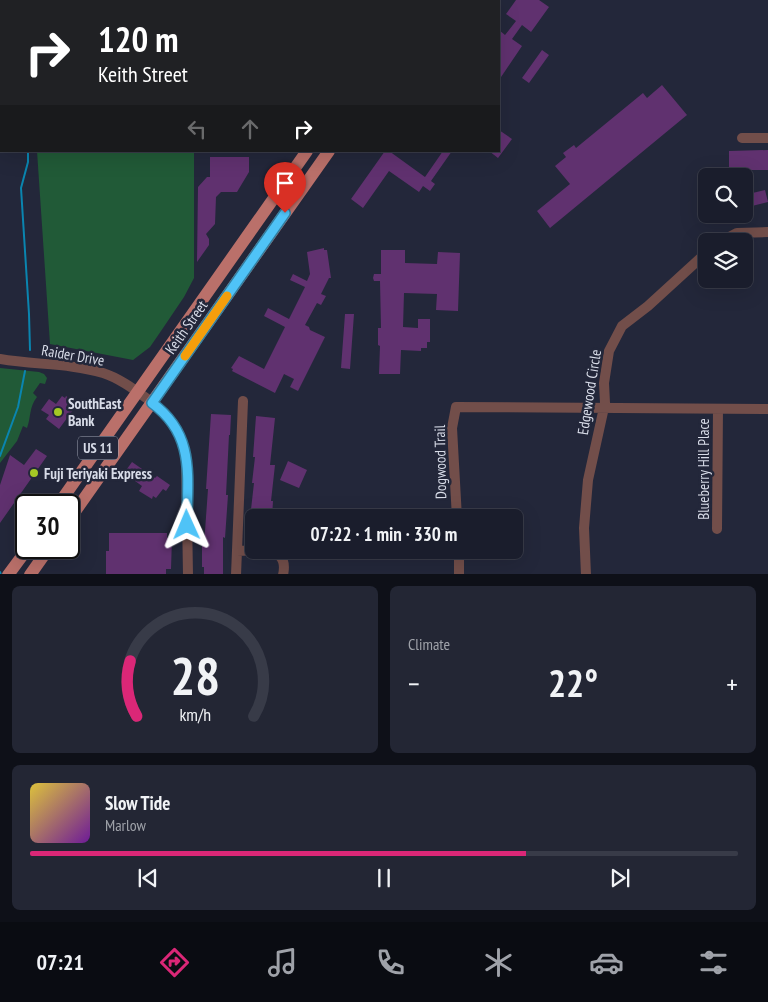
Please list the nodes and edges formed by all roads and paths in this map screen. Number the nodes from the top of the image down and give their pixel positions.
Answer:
1 (742, 138) dead end
2 (768, 138) edge
3 (306, 152) edge
4 (328, 152) edge
5 (252, 228) junction
6 (768, 232) edge
7 (737, 233) edge
8 (698, 260) edge
9 (229, 293) junction
10 (0, 359) edge
11 (138, 392) junction
12 (243, 401) dead end
13 (152, 403) junction
14 (604, 407) junction
15 (718, 409) junction
16 (768, 409) edge
17 (66, 494) edge
18 (80, 504) edge
19 (456, 509) edge
20 (717, 529) dead end
21 (237, 551) junction
22 (245, 551) edge
23 (20, 559) edge
24 (27, 559) edge
25 (41, 559) edge
26 (281, 559) edge
27 (458, 559) edge
28 (32, 571) edge
29 (10, 573) edge
30 (188, 574) edge
31 (236, 574) edge
32 (283, 574) edge
33 (459, 574) edge
34 (586, 574) edge

1 - 2 street
3 - 5 main road, Keith Street / US 11
4 - 9 main road, Keith Street / US 11
5 - 9 main road
5 - 11 main road, Keith Street / US 11
6 - 7 street
8 - 14 street, Edgewood Circle
9 - 13 main road, Keith Street / US 11
10 - 11 street, Raider Drive
11 - 13 street, Raider Drive
11 - 17 main road, Keith Street / US 11
12 - 21 street
13 - 18 main road, Keith Street / US 11
13 - 30 street, Raider Drive
14 - 15 street
14 - 19 street, Dogwood Trail
14 - 34 street, Edgewood Circle
15 - 16 street
15 - 20 street, Blueberry Hill Place
21 - 22 street
21 - 31 street
23 - 29 main road
24 - 28 street
25 - 28 main road
26 - 32 street
27 - 33 street

